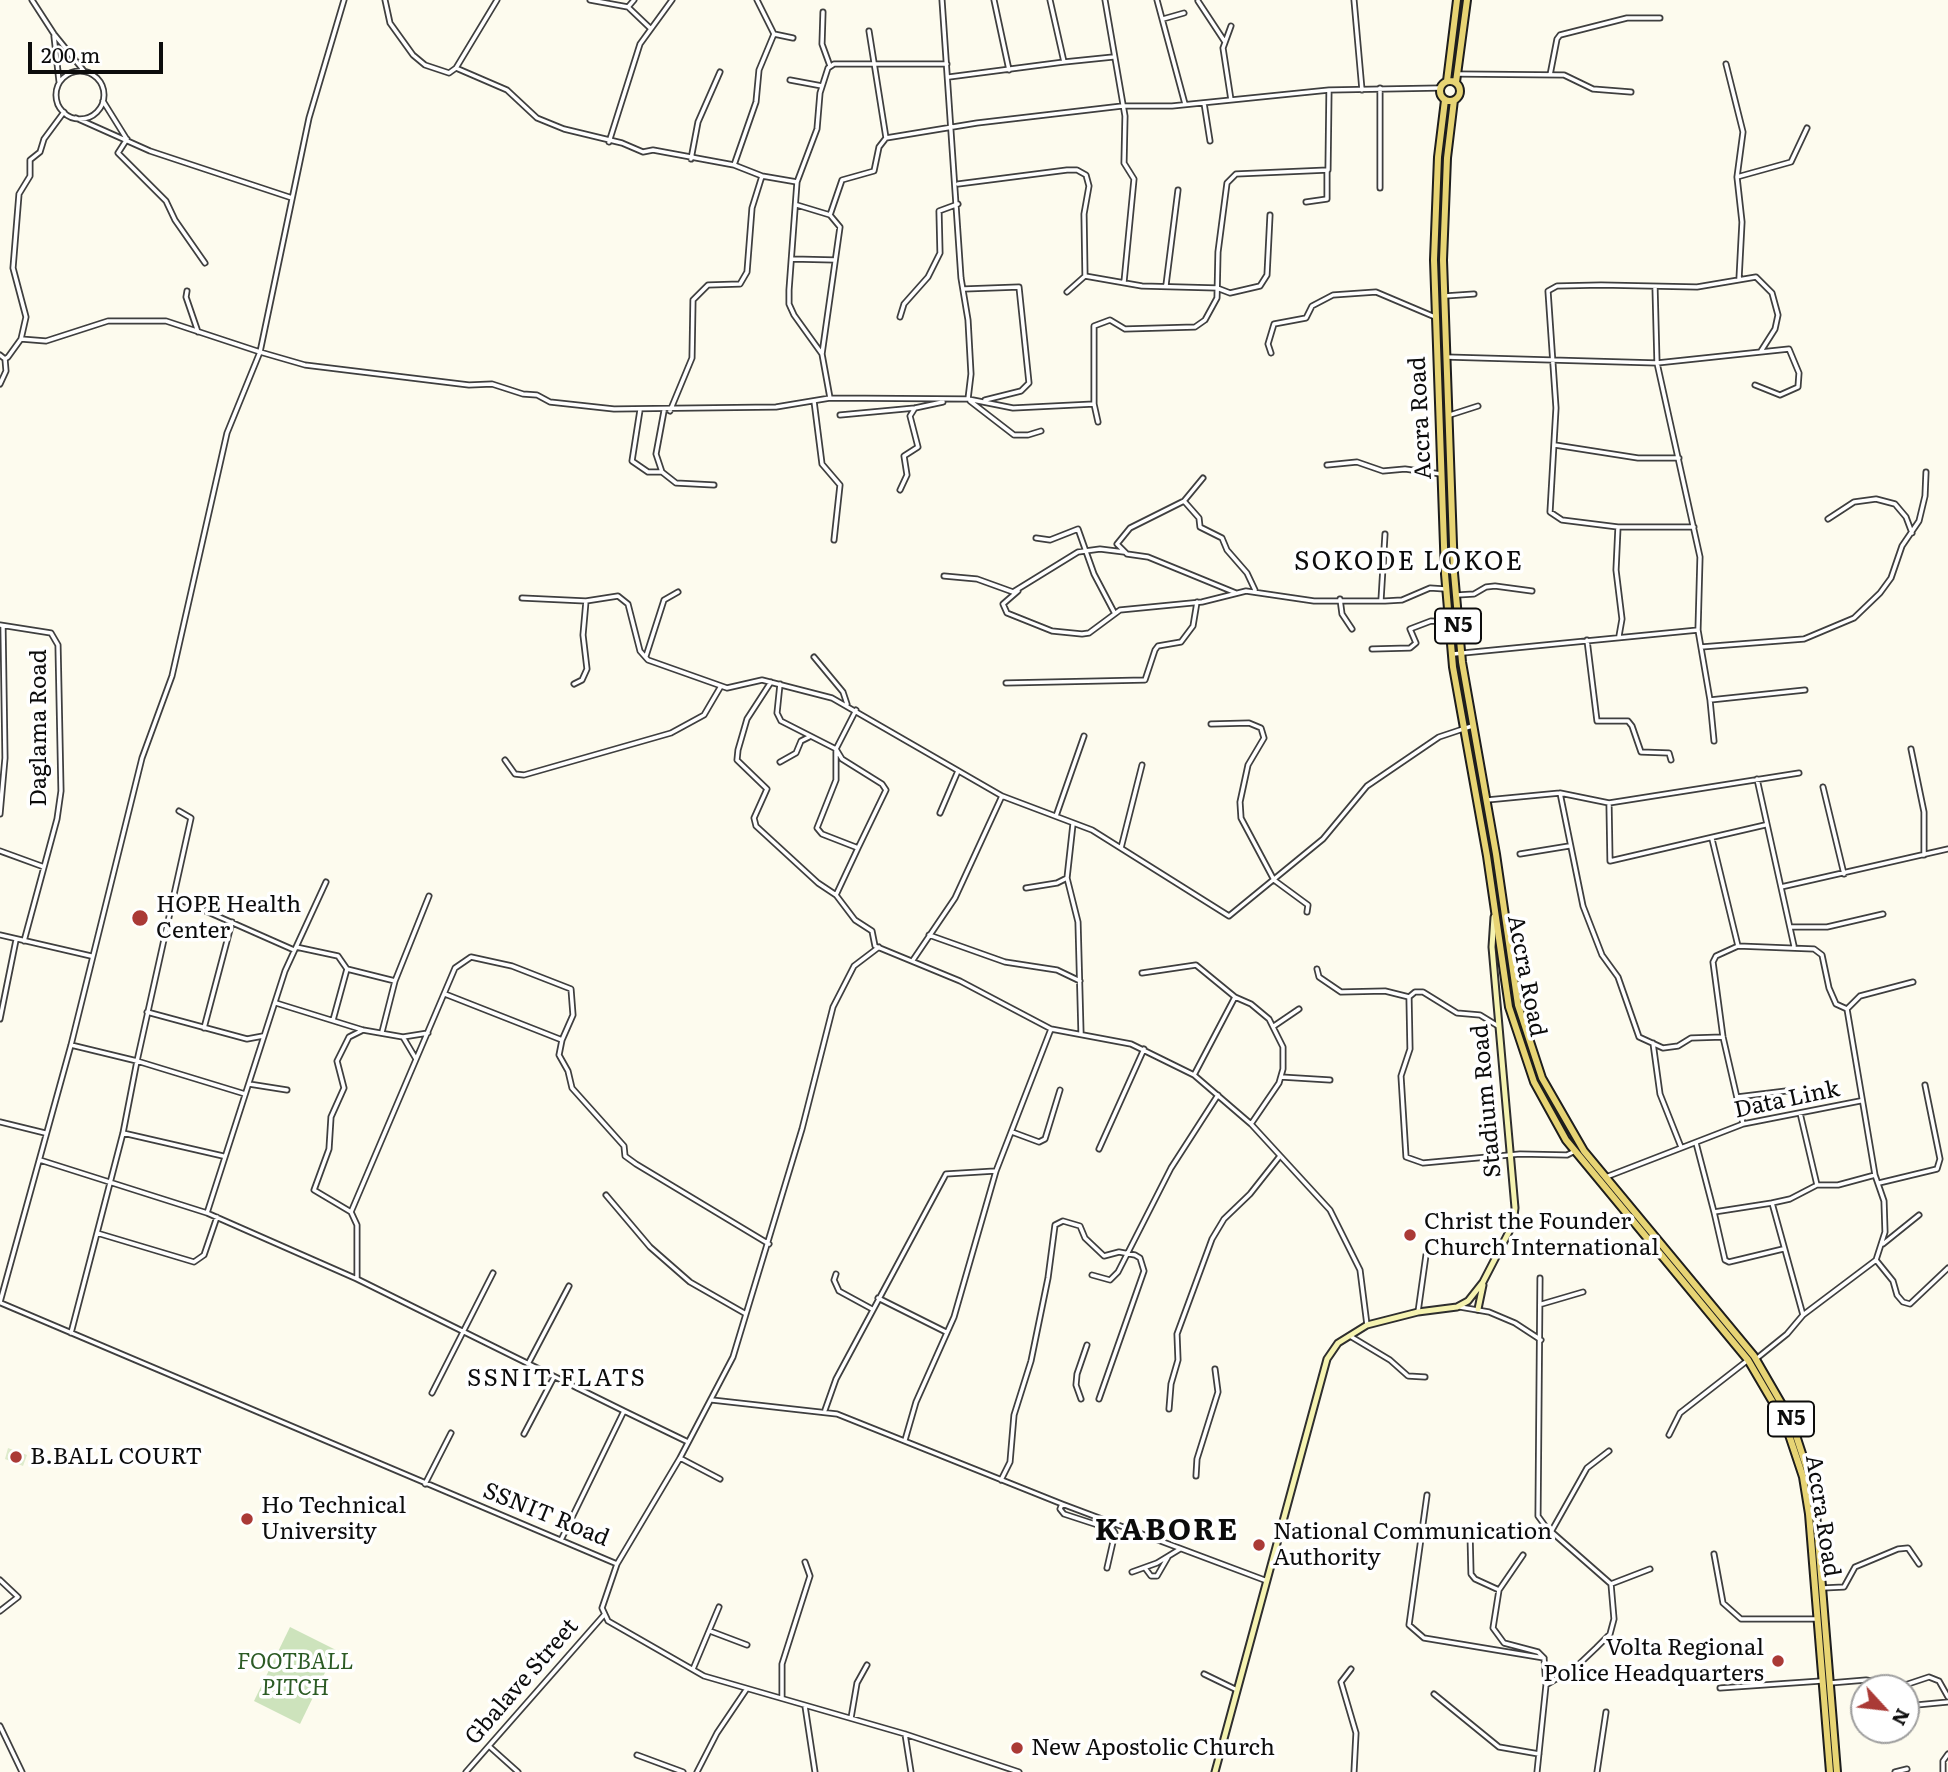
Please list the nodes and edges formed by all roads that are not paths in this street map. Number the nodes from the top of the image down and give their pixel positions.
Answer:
1 (32, 0) edge
2 (344, 0) edge
3 (385, 0) edge
4 (497, 0) edge
5 (590, 0) edge
6 (634, 0) edge
7 (672, 0) edge
8 (757, 0) edge
9 (942, 0) edge
10 (994, 0) edge
11 (1050, 0) edge
12 (1105, 0) edge
13 (1157, 0) edge
14 (1354, 0) edge
15 (1458, 0) edge
16 (1466, 0) edge
17 (1198, 1) edge
18 (628, 7) junction
19 (823, 12) dead end
20 (1184, 13) dead end
21 (1660, 18) dead end
22 (1163, 19) junction
23 (1231, 26) dead end
24 (650, 28) junction
25 (869, 31) dead end
26 (54, 34) junction
27 (774, 34) junction
28 (793, 38) dead end
29 (1225, 42) junction
30 (1114, 57) junction
31 (1064, 62) junction
32 (874, 63) junction
33 (947, 64) junction
34 (1726, 64) dead end
35 (830, 66) junction
36 (456, 68) junction
37 (1009, 70) junction
38 (84, 71) junction
39 (720, 72) dead end
40 (1457, 74) junction
41 (1550, 75) junction
42 (949, 77) junction
43 (790, 80) dead end
44 (1447, 81) junction
45 (1456, 82) junction
46 (59, 83) junction
47 (822, 86) junction
48 (1380, 88) junction
49 (1440, 88) junction
50 (1329, 90) junction
51 (1362, 90) junction
52 (1631, 92) dead end
53 (1231, 100) junction
54 (1445, 100) junction
55 (1454, 100) junction
56 (103, 101) junction
57 (1203, 103) junction
58 (1185, 104) junction
59 (1122, 106) junction
60 (64, 112) junction
61 (76, 118) junction
62 (950, 127) junction
63 (1807, 128) dead end
64 (886, 138) junction
65 (127, 139) junction
66 (1210, 141) dead end
67 (609, 142) junction
68 (691, 159) junction
69 (734, 165) junction
70 (1327, 171) junction
71 (762, 176) junction
72 (1737, 177) junction
73 (796, 182) junction
74 (957, 184) junction
75 (1380, 188) dead end
76 (1178, 190) dead end
77 (292, 198) junction
78 (1306, 202) dead end
79 (958, 204) junction
80 (797, 205) junction
81 (830, 215) junction
82 (1270, 215) dead end
83 (792, 259) junction
84 (835, 260) junction
85 (205, 263) dead end
86 (1085, 276) junction
87 (1740, 279) junction
88 (1124, 282) junction
89 (1166, 286) junction
90 (1655, 287) junction
91 (1217, 288) junction
92 (964, 289) junction
93 (187, 292) dead end
94 (1067, 292) dead end
95 (1475, 294) dead end
96 (1443, 297) junction
97 (900, 317) dead end
98 (1435, 317) junction
99 (198, 332) junction
100 (21, 339) junction
101 (1761, 351) junction
102 (260, 352) junction
103 (1271, 353) dead end
104 (822, 354) junction
105 (0, 355) edge
106 (1444, 357) junction
107 (1550, 358) junction
108 (5, 359) junction
109 (1657, 363) junction
110 (0, 384) edge
111 (1755, 385) dead end
112 (830, 398) junction
113 (968, 399) junction
114 (814, 401) junction
115 (946, 401) junction
116 (984, 401) junction
117 (1094, 404) junction
118 (1478, 406) dead end
119 (915, 408) junction
120 (640, 410) junction
121 (664, 411) junction
122 (670, 411) junction
123 (840, 415) dead end
124 (1448, 415) junction
125 (1098, 422) dead end
126 (1041, 431) dead end
127 (1555, 445) junction
128 (1679, 458) junction
129 (1327, 465) dead end
130 (662, 472) junction
131 (1926, 472) dead end
132 (1441, 474) junction
133 (1203, 478) dead end
134 (714, 485) dead end
135 (900, 489) dead end
136 (1184, 501) junction
137 (1828, 519) dead end
138 (1618, 527) junction
139 (1694, 527) junction
140 (1912, 533) junction
141 (1385, 534) dead end
142 (1036, 538) dead end
143 (834, 540) dead end
144 (1085, 551) junction
145 (1124, 552) junction
146 (944, 576) dead end
147 (1446, 589) junction
148 (1255, 590) junction
149 (1018, 591) junction
150 (1532, 591) dead end
151 (678, 592) dead end
152 (1236, 593) junction
153 (1455, 595) junction
154 (522, 598) dead end
155 (1340, 599) junction
156 (1381, 600) junction
157 (586, 601) junction
158 (1197, 603) junction
159 (1114, 612) junction
160 (1449, 622) junction
161 (2, 626) edge
162 (1352, 629) dead end
163 (1698, 630) junction
164 (1619, 637) junction
165 (1587, 640) junction
166 (1701, 647) junction
167 (1372, 649) dead end
168 (1461, 653) junction
169 (1452, 654) junction
170 (645, 657) junction
171 (814, 657) dead end
172 (771, 682) junction
173 (1006, 683) dead end
174 (574, 684) dead end
175 (780, 684) junction
176 (721, 686) junction
177 (1805, 691) dead end
178 (1710, 700) junction
179 (848, 705) junction
180 (856, 710) junction
181 (1211, 724) dead end
182 (1474, 726) junction
183 (1465, 727) junction
184 (1084, 736) dead end
185 (809, 737) junction
186 (1714, 741) dead end
187 (836, 749) junction
188 (1911, 749) dead end
189 (505, 760) dead end
190 (1671, 760) dead end
191 (780, 762) dead end
192 (1142, 765) dead end
193 (958, 771) junction
194 (1799, 773) dead end
195 (1757, 779) junction
196 (1823, 787) dead end
197 (1560, 793) junction
198 (1002, 796) junction
199 (1487, 800) junction
200 (1609, 803) junction
201 (178, 811) dead end
202 (940, 813) dead end
203 (0, 814) edge
204 (1056, 816) junction
205 (1073, 824) junction
206 (1765, 825) junction
207 (1712, 838) junction
208 (1569, 845) junction
209 (858, 848) junction
210 (1121, 848) junction
211 (1948, 849) edge
212 (0, 851) edge
213 (1520, 854) dead end
214 (1924, 855) junction
215 (44, 867) junction
216 (1844, 874) junction
217 (1067, 878) junction
218 (1274, 880) junction
219 (326, 882) dead end
220 (1781, 887) junction
221 (1026, 888) dead end
222 (836, 895) junction
223 (429, 896) dead end
224 (174, 897) junction
225 (1496, 911) junction
226 (1307, 912) dead end
227 (1883, 914) dead end
228 (232, 922) junction
229 (1790, 927) junction
230 (1507, 932) junction
231 (0, 935) edge
232 (929, 935) junction
233 (16, 940) junction
234 (24, 941) junction
235 (1500, 943) junction
236 (1738, 946) junction
237 (1794, 946) junction
238 (879, 947) junction
239 (295, 948) junction
240 (91, 956) junction
241 (913, 960) junction
242 (1493, 961) junction
243 (347, 969) junction
244 (1317, 969) dead end
245 (1142, 973) dead end
246 (395, 981) junction
247 (1080, 982) junction
248 (1913, 982) dead end
249 (444, 994) junction
250 (1235, 997) junction
251 (1409, 997) junction
252 (276, 1003) junction
253 (1299, 1009) dead end
254 (1847, 1009) junction
255 (147, 1012) junction
256 (0, 1019) edge
257 (333, 1020) junction
258 (1274, 1026) junction
259 (1498, 1027) junction
260 (204, 1028) junction
261 (1052, 1029) junction
262 (363, 1030) junction
263 (382, 1032) junction
264 (428, 1033) junction
265 (1082, 1033) junction
266 (265, 1036) junction
267 (1723, 1037) junction
268 (403, 1038) junction
269 (562, 1040) junction
270 (1653, 1043) junction
271 (71, 1045) junction
272 (1144, 1049) junction
273 (416, 1059) junction
274 (137, 1061) junction
275 (1194, 1075) junction
276 (1281, 1077) junction
277 (1330, 1080) dead end
278 (249, 1084) junction
279 (1924, 1085) dead end
280 (287, 1090) dead end
281 (1060, 1090) dead end
282 (1794, 1090) dead end
283 (245, 1094) junction
284 (1218, 1095) junction
285 (1737, 1097) junction
286 (1860, 1101) junction
287 (1800, 1114) junction
288 (0, 1122) edge
289 (1251, 1124) junction
290 (1743, 1124) junction
291 (1012, 1132) junction
292 (46, 1133) junction
293 (123, 1133) junction
294 (1696, 1143) junction
295 (1681, 1147) junction
296 (1099, 1149) dead end
297 (1575, 1151) junction
298 (224, 1156) junction
299 (1280, 1156) junction
300 (1509, 1156) junction
301 (40, 1160) junction
302 (996, 1171) junction
303 (1875, 1175) junction
304 (1604, 1177) junction
305 (109, 1181) junction
306 (1879, 1183) junction
307 (1817, 1185) junction
308 (606, 1195) dead end
309 (1772, 1203) junction
310 (351, 1212) junction
311 (1714, 1212) junction
312 (207, 1213) junction
313 (1919, 1214) dead end
314 (217, 1217) junction
315 (97, 1233) junction
316 (769, 1244) junction
317 (1883, 1244) junction
318 (1784, 1248) junction
319 (1129, 1253) junction
320 (1426, 1255) dead end
321 (1876, 1260) junction
322 (1948, 1268) edge
323 (493, 1273) dead end
324 (836, 1274) dead end
325 (1092, 1275) dead end
326 (1541, 1278) dead end
327 (357, 1279) junction
328 (1483, 1282) junction
329 (569, 1286) dead end
330 (1583, 1292) dead end
331 (878, 1298) junction
332 (0, 1302) edge
333 (1542, 1304) junction
334 (1457, 1307) junction
335 (872, 1309) junction
336 (1478, 1310) junction
337 (1418, 1312) junction
338 (746, 1314) junction
339 (1803, 1315) junction
340 (1367, 1325) junction
341 (946, 1332) junction
342 (72, 1333) junction
343 (462, 1333) junction
344 (1348, 1335) junction
345 (1541, 1340) junction
346 (1087, 1345) dead end
347 (1752, 1359) junction
348 (528, 1364) junction
349 (1215, 1369) dead end
350 (555, 1377) junction
351 (1425, 1377) dead end
352 (432, 1393) dead end
353 (1081, 1399) dead end
354 (1099, 1399) dead end
355 (712, 1400) junction
356 (1169, 1409) dead end
357 (825, 1410) junction
358 (624, 1411) junction
359 (451, 1433) dead end
360 (524, 1434) dead end
361 (1669, 1435) dead end
362 (905, 1440) junction
363 (689, 1443) junction
364 (1609, 1451) dead end
365 (681, 1458) junction
366 (1196, 1476) dead end
367 (720, 1479) dead end
368 (1001, 1480) junction
369 (425, 1484) junction
370 (1427, 1495) dead end
371 (1062, 1504) junction
372 (1551, 1532) junction
373 (1470, 1533) dead end
374 (561, 1540) junction
375 (1180, 1549) junction
376 (1714, 1554) dead end
377 (1523, 1555) dead end
378 (1169, 1556) junction
379 (805, 1562) dead end
380 (617, 1564) junction
381 (1919, 1564) dead end
382 (1144, 1568) junction
383 (1107, 1569) dead end
384 (1650, 1569) dead end
385 (1132, 1572) dead end
386 (0, 1580) edge
387 (1269, 1581) junction
388 (1611, 1584) junction
389 (1823, 1588) junction
390 (1499, 1590) junction
391 (719, 1607) dead end
392 (0, 1611) edge
393 (604, 1615) junction
394 (1818, 1619) junction
395 (709, 1631) junction
396 (747, 1645) dead end
397 (1544, 1658) junction
398 (867, 1665) dead end
399 (1351, 1669) dead end
400 (692, 1670) junction
401 (1204, 1674) dead end
402 (1827, 1682) junction
403 (1546, 1685) junction
404 (1720, 1688) dead end
405 (746, 1689) junction
406 (1238, 1690) junction
407 (1434, 1694) dead end
408 (1948, 1697) edge
409 (782, 1698) junction
410 (1920, 1703) edge
411 (805, 1706) junction
412 (1606, 1712) dead end
413 (850, 1718) junction
414 (0, 1726) edge
415 (905, 1734) junction
416 (490, 1747) junction
417 (1539, 1754) junction
418 (1948, 1754) edge
419 (637, 1755) dead end
420 (1907, 1769) dead end
421 (22, 1772) edge
422 (466, 1772) edge
423 (518, 1772) edge
424 (683, 1772) edge
425 (697, 1772) edge
426 (815, 1772) edge
427 (911, 1772) edge
428 (1019, 1772) edge
429 (1215, 1772) edge
430 (1354, 1772) edge
431 (1537, 1772) edge
432 (1597, 1772) edge
433 (1830, 1772) edge
434 (1837, 1772) edge
435 (1895, 1772) edge
436 (1943, 1772) edge

1 - 26 street
2 - 77 street
3 - 36 street
4 - 36 street
5 - 18 street
6 - 18 street
7 - 24 street
8 - 27 street
9 - 33 street
10 - 37 street
11 - 31 street
12 - 30 street
13 - 22 street
14 - 51 street
15 - 44 main road
16 - 40 main road, Accra Road / N5
17 - 29 street
18 - 24 street
19 - 35 street
20 - 22 street
21 - 41 street
22 - 58 street
23 - 29 street
24 - 67 street
25 - 32 street
26 - 38 street
26 - 46 street
27 - 28 street
27 - 69 street
29 - 53 street
30 - 31 street
30 - 59 street
31 - 37 street
32 - 33 street
32 - 35 street
32 - 64 street
33 - 42 street
34 - 72 street
35 - 47 street
36 - 67 street
37 - 42 street
38 - 46 street
38 - 56 street
39 - 68 street
40 - 41 street
40 - 45 main road, Accra Road / N5
41 - 52 street
42 - 62 street
43 - 47 street
44 - 45 main road
44 - 49 main road
45 - 55 main road, Accra Road / N5
46 - 60 street
47 - 73 street
48 - 49 street
48 - 51 street
48 - 75 street
49 - 54 main road, Accra Road / N5
50 - 51 street
50 - 53 street
50 - 70 street
53 - 57 street
54 - 55 main road
54 - 98 main road, Accra Road / N5
55 - 96 main road, Accra Road / N5
56 - 61 street
56 - 65 street
57 - 58 street
57 - 66 street
58 - 59 street
59 - 62 street
59 - 88 street
60 - 61 street
60 - 100 street
61 - 65 street
62 - 64 street
62 - 74 street
63 - 72 street
64 - 81 street
65 - 77 street
65 - 85 street
67 - 68 street
68 - 69 street
69 - 71 street
70 - 78 street
70 - 91 street
71 - 73 street
71 - 122 street
72 - 87 street
73 - 80 street
74 - 79 street
74 - 86 street
76 - 89 street
77 - 102 street
79 - 92 street
79 - 97 street
80 - 81 street
80 - 83 street
81 - 84 street
82 - 91 street
83 - 84 street
83 - 104 street
84 - 104 street
86 - 88 street
86 - 94 street
87 - 90 street
87 - 101 street
88 - 89 street
89 - 91 street
90 - 107 street
90 - 109 street
91 - 117 street
92 - 113 street
92 - 116 street
93 - 99 street
95 - 96 street
96 - 106 main road, Accra Road / N5
98 - 103 street
98 - 132 main road, Accra Road / N5
99 - 100 street
99 - 102 street
100 - 108 street
101 - 109 street
101 - 111 street
102 - 120 street
102 - 240 street
104 - 112 street
105 - 108 street
106 - 107 street
106 - 124 main road, Accra Road / N5
107 - 109 street
107 - 127 street
108 - 110 street
109 - 128 street
112 - 114 street
112 - 115 street
113 - 115 street
113 - 116 street
113 - 126 street
114 - 122 street
114 - 143 street
115 - 119 street
116 - 117 street
117 - 125 street
118 - 124 street
119 - 123 street
119 - 135 street
120 - 121 street
120 - 130 street
121 - 122 street
121 - 130 street
124 - 153 main road, Accra Road / N5
127 - 128 street
127 - 138 street
128 - 139 street
129 - 132 street
130 - 134 street
131 - 140 street
132 - 147 main road, Accra Road / N5
133 - 136 street
136 - 145 street
136 - 148 street
137 - 140 street
138 - 139 street
138 - 164 street
139 - 163 street
140 - 166 street
141 - 156 street
142 - 144 street
144 - 145 street
144 - 149 street
144 - 159 street
145 - 152 street
146 - 149 street
147 - 156 street
147 - 160 main road, Accra Road / N5
148 - 152 street
148 - 155 street
149 - 159 street
150 - 153 street
151 - 170 street
152 - 158 street
153 - 168 main road, Accra Road / N5
154 - 157 street
155 - 156 street
155 - 162 street
157 - 170 street
157 - 174 street
158 - 159 street
158 - 173 street
160 - 167 street
160 - 169 main road, Accra Road / N5
161 - 203 street
161 - 215 street, Daglama Road
163 - 164 street
163 - 166 street
164 - 165 street
165 - 168 street
165 - 190 street
166 - 178 street
168 - 169 street
168 - 182 main road, Accra Road / N5
169 - 183 main road, Accra Road / N5
170 - 176 street
171 - 179 street
172 - 175 street
172 - 176 street
172 - 222 street
175 - 179 street
175 - 185 street
176 - 189 street
177 - 178 street
178 - 186 street
179 - 180 street
180 - 187 street
180 - 193 street
181 - 218 street
182 - 183 street
182 - 199 main road, Accra Road / N5
183 - 218 street
183 - 225 main road, Accra Road / N5
184 - 204 street
185 - 187 street
185 - 191 street
187 - 209 street
187 - 209 street
188 - 214 street
192 - 210 street
193 - 198 street
193 - 202 street
194 - 195 street
195 - 200 street
195 - 206 street
196 - 216 street
197 - 199 street
197 - 200 street
197 - 208 street
198 - 204 street
198 - 232 street
199 - 230 main road, Accra Road / N5
200 - 207 street
201 - 224 street
204 - 205 street
205 - 210 street
205 - 217 street
206 - 207 street
206 - 220 street
207 - 236 street
208 - 213 street
208 - 270 street
209 - 222 street
210 - 218 street
211 - 214 street
212 - 215 street
214 - 216 street
215 - 234 street, Daglama Road
216 - 220 street
217 - 221 street
217 - 247 street
218 - 226 street
219 - 239 street
220 - 229 street
222 - 238 street
223 - 246 street
224 - 228 street
224 - 255 street
225 - 235 main road, Accra Road / N5
225 - 242 main road
227 - 229 street
228 - 239 street
228 - 260 street
229 - 237 street
230 - 235 main road, Stadium Road
230 - 304 main road, Accra Road / N5
231 - 233 street
232 - 241 street
232 - 247 street
233 - 234 street
233 - 256 street
234 - 240 street
235 - 242 main road, Stadium Road
235 - 297 main road, Accra Road / N5
236 - 237 street
236 - 267 street
237 - 254 street
238 - 241 street
238 - 316 street
239 - 243 street
239 - 252 street
240 - 271 street
241 - 261 street
242 - 259 main road, Stadium Road
243 - 246 street
243 - 257 street
244 - 251 street
245 - 250 street
246 - 263 street
247 - 265 street
248 - 254 street
249 - 264 street
249 - 269 street
249 - 269 street
250 - 258 street
250 - 275 street
251 - 259 street
251 - 300 street
252 - 257 street
252 - 266 street
253 - 258 street
254 - 286 street, Data Link
255 - 260 street
255 - 274 street
257 - 262 street
258 - 276 street
259 - 300 main road, Stadium Road
260 - 266 street
261 - 265 street
261 - 291 street
262 - 263 street
262 - 310 street
263 - 268 street
264 - 268 street
264 - 273 street
265 - 272 street
266 - 278 street
267 - 270 street
267 - 285 street
268 - 273 street
269 - 316 street
270 - 295 street
271 - 274 street
271 - 292 street
272 - 275 street
272 - 296 street
273 - 310 street
274 - 283 street
274 - 293 street
275 - 284 street
276 - 277 street
276 - 289 street
278 - 280 street
278 - 283 street
279 - 306 street
281 - 291 street
282 - 285 street
283 - 298 street
284 - 289 street
284 - 319 street
285 - 290 street
286 - 287 street, Data Link
286 - 303 street
287 - 290 street, Data Link
287 - 307 street
288 - 292 street
289 - 299 street
290 - 294 street, Data Link
291 - 302 street
292 - 301 street
293 - 298 street
293 - 305 street
294 - 295 street, Data Link
294 - 311 street
295 - 304 street, Data Link
297 - 300 street
297 - 347 main road, Accra Road / N5
298 - 312 street
299 - 340 street
299 - 356 street
300 - 328 main road, Stadium Road
301 - 305 street
301 - 332 street
302 - 331 street
302 - 341 street
303 - 306 street
303 - 307 street
304 - 347 main road, Accra Road / N5
305 - 312 street
305 - 315 street
306 - 317 street
307 - 309 street
308 - 338 street
309 - 311 street
309 - 318 street
310 - 327 street
311 - 318 street
312 - 314 street
313 - 317 street
314 - 315 street
314 - 327 street
315 - 342 street
316 - 338 street
317 - 321 street
318 - 339 street
319 - 325 street
319 - 354 street
319 - 368 street
320 - 337 street
321 - 322 street
321 - 339 street
323 - 343 street
324 - 335 street
326 - 333 street
327 - 343 street
328 - 334 main road, Stadium Road
328 - 336 main road
329 - 348 street
330 - 333 street
331 - 335 street
331 - 341 street
332 - 342 street, SSNIT Road
333 - 345 street
334 - 336 street
334 - 337 main road
335 - 357 street
336 - 345 street
337 - 340 main road
338 - 355 street
339 - 347 street
340 - 344 main road
341 - 362 street
342 - 369 street, SSNIT Road
343 - 348 street
343 - 352 street
344 - 351 street
344 - 387 main road
345 - 372 street
346 - 353 street
347 - 361 street
347 - 389 main road, Accra Road / N5
347 - 394 main road, Accra Road / N5
348 - 350 street
349 - 366 street
350 - 358 street
350 - 360 street
355 - 357 street
355 - 363 street
357 - 362 street
358 - 363 street
358 - 374 street
359 - 369 street
362 - 368 street
363 - 365 street
364 - 372 street
365 - 367 street
365 - 380 street
368 - 371 street
369 - 374 street, SSNIT Road
370 - 397 street
371 - 375 street
371 - 383 street
372 - 388 street
373 - 390 street
374 - 380 street, SSNIT Road
375 - 378 street
375 - 387 street
376 - 394 street
377 - 390 street
378 - 382 street
378 - 382 street
379 - 409 street
380 - 393 street, SSNIT Road
381 - 389 street
382 - 385 street
384 - 388 street
386 - 392 street
387 - 406 main road
388 - 403 street
389 - 402 main road, Accra Road / N5
390 - 397 street
391 - 395 street
393 - 400 street
393 - 416 street, Gbalave Street
394 - 402 main road, Accra Road / N5
395 - 396 street
395 - 400 street
397 - 403 street
398 - 413 street
399 - 430 street
400 - 405 street
401 - 406 street
402 - 404 street
402 - 408 street
402 - 433 main road, Accra Road / N5
402 - 434 main road, Accra Road / N5
403 - 417 street
405 - 409 street
405 - 425 street
406 - 429 main road
407 - 417 street
408 - 410 street
409 - 411 street
411 - 413 street
411 - 426 street
412 - 432 street
413 - 415 street
414 - 421 street
415 - 427 street
415 - 428 street
416 - 422 street, Gbalave Street
416 - 423 street
417 - 431 street
418 - 436 street
419 - 424 street
420 - 435 street

